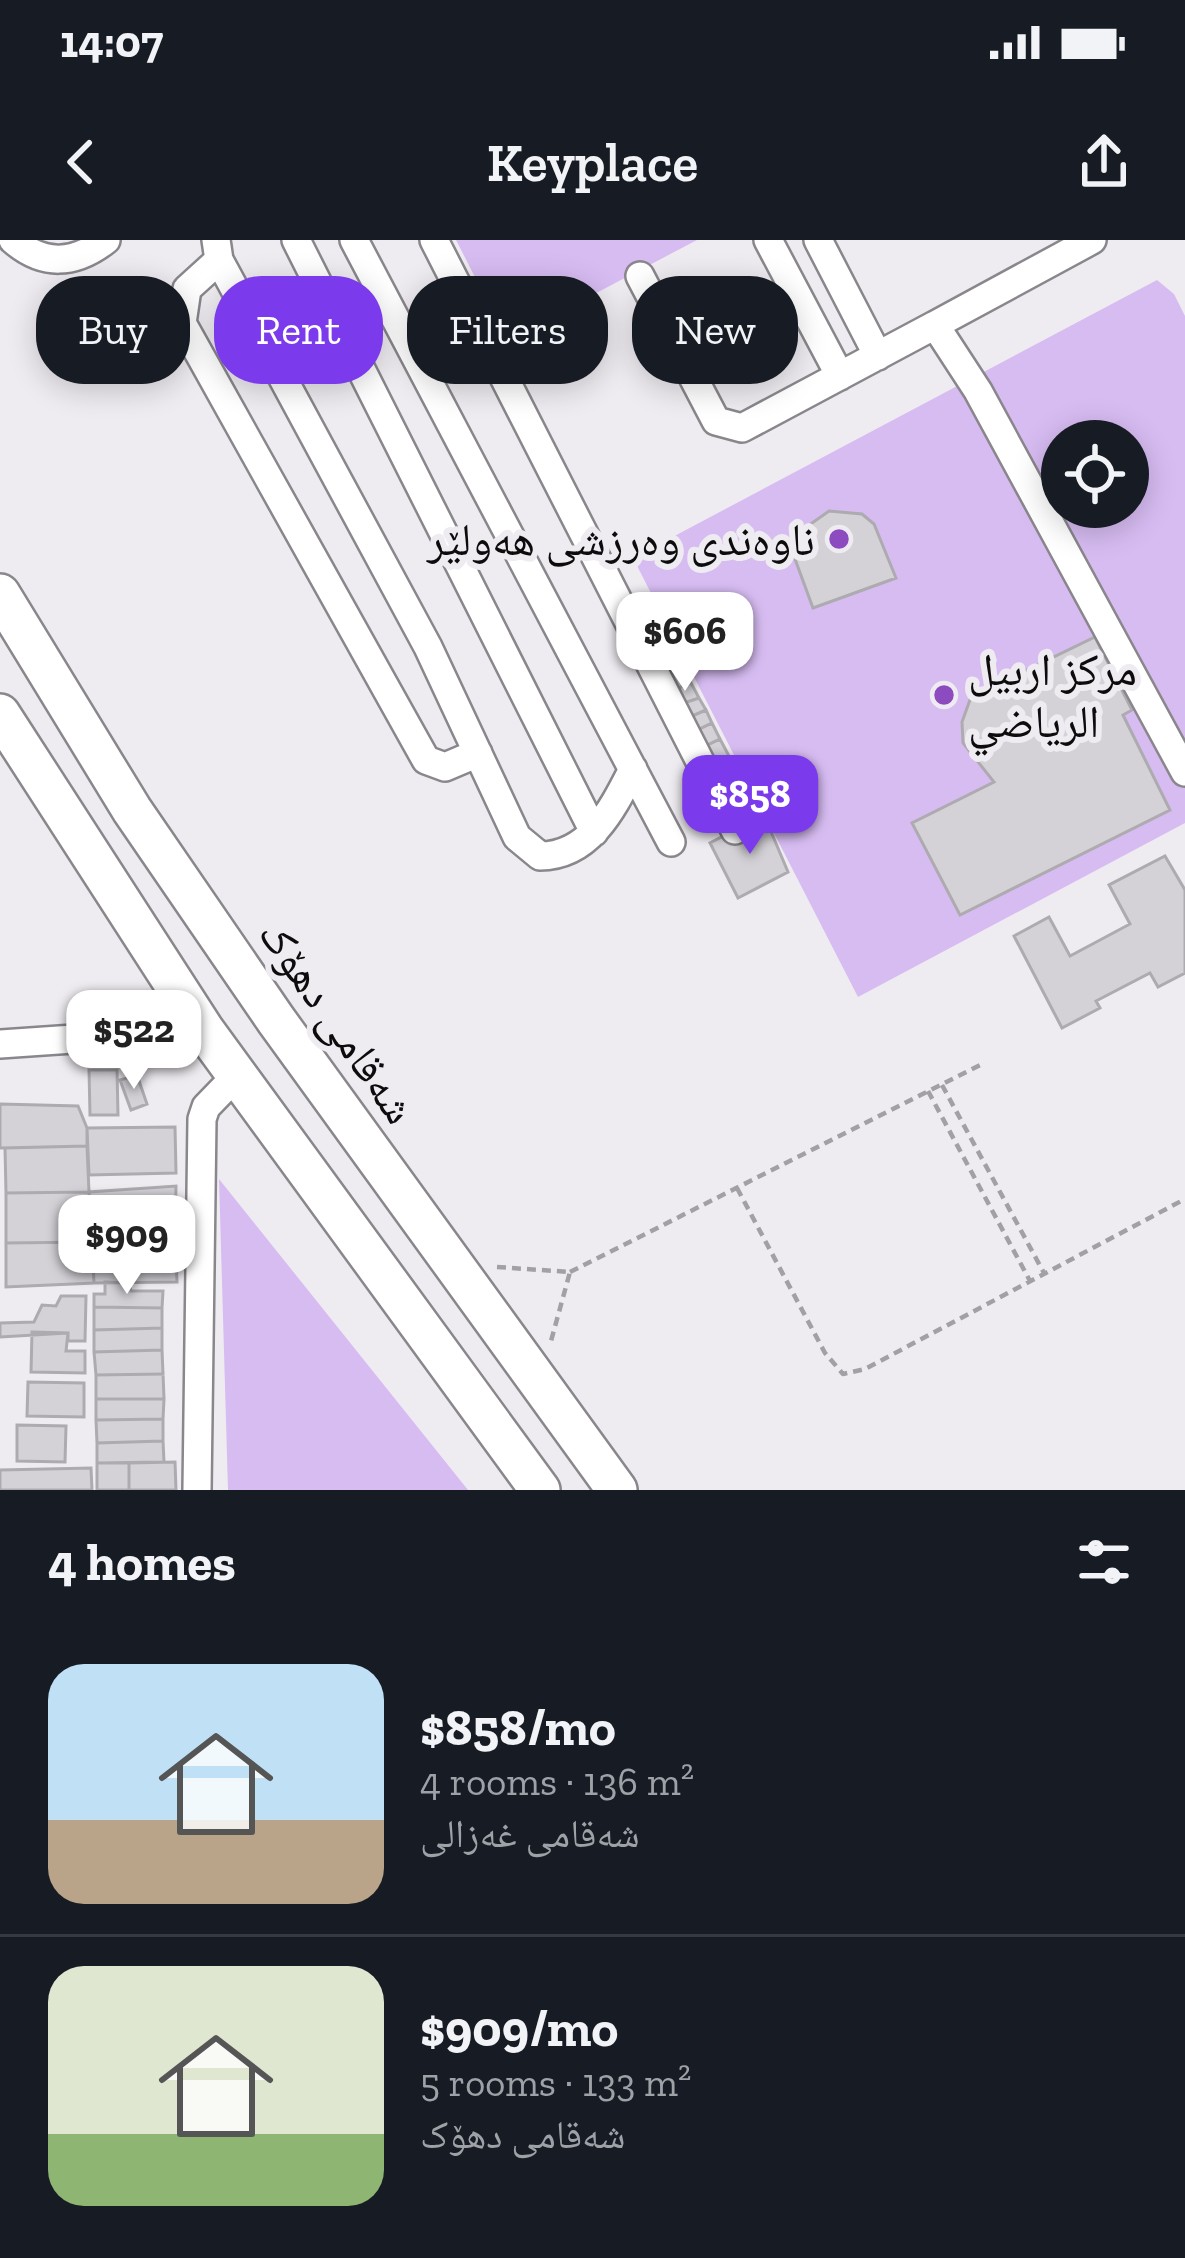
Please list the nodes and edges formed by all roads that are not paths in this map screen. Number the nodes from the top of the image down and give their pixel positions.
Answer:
1 (13, 240) edge
2 (106, 240) edge
3 (296, 240) edge
4 (355, 240) edge
5 (413, 240) edge
6 (434, 240) edge
7 (768, 240) edge
8 (818, 240) edge
9 (1092, 240) edge
10 (217, 250) edge
11 (935, 325) junction
12 (878, 356) junction
13 (840, 376) junction
14 (697, 384) edge
15 (0, 594) edge
16 (0, 714) edge
17 (478, 753) junction
18 (633, 769) junction
19 (1185, 772) edge
20 (718, 796) junction
21 (735, 830) dead end
22 (594, 832) junction
23 (670, 842) dead end
24 (204, 1030) junction
25 (0, 1044) edge
26 (237, 1075) junction
27 (350, 1122) junction
28 (301, 1158) junction
29 (197, 1490) edge
30 (540, 1490) edge
31 (617, 1490) edge

1 - 2 street
3 - 22 street
4 - 18 street
5 - 20 street
6 - 20 street
7 - 13 street
8 - 12 street
9 - 11 street
10 - 17 street
10 - 17 street
11 - 12 street
11 - 19 street
12 - 13 street
13 - 14 street
15 - 27 highway, شەقامی دهۆک
16 - 24 highway
17 - 22 street
18 - 22 street
18 - 23 street
20 - 21 street
24 - 25 street
24 - 26 highway
26 - 28 highway
26 - 29 street
27 - 28 highway
27 - 31 highway, شەقامی دهۆک
28 - 30 highway

